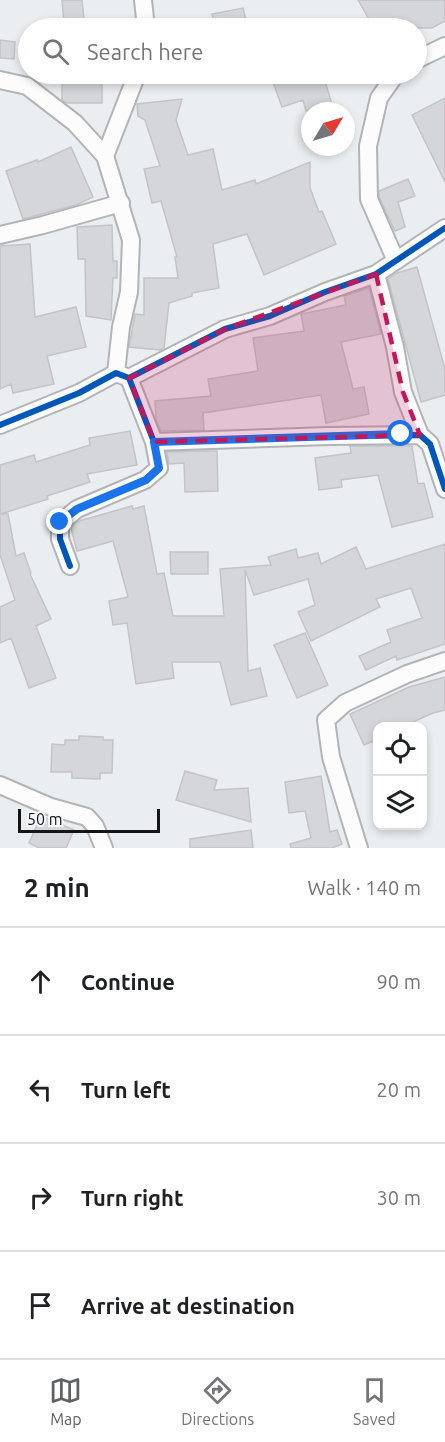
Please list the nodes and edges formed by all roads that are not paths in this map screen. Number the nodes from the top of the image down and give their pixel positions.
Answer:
1 (143, 0) edge
2 (145, 18) edge
3 (445, 46) edge
4 (427, 55) edge
5 (0, 80) edge
6 (133, 84) edge
7 (389, 84) edge
8 (105, 156) junction
9 (120, 203) junction
10 (445, 228) edge
11 (0, 234) edge
12 (396, 261) junction
13 (376, 274) junction
14 (123, 376) junction
15 (0, 425) edge
16 (420, 435) junction
17 (154, 442) junction
18 (445, 489) edge
19 (70, 566) dead end
20 (445, 661) edge
21 (0, 785) edge
22 (104, 848) edge
23 (358, 848) edge

1 - 2 street
3 - 4 street
5 - 8 street
6 - 8 street
7 - 12 street
8 - 9 street
9 - 11 street
9 - 14 street
10 - 12 street
12 - 13 street
13 - 14 street
13 - 16 street
14 - 15 street
14 - 17 street
16 - 17 street
16 - 18 street
17 - 19 street
20 - 23 street
21 - 22 street

